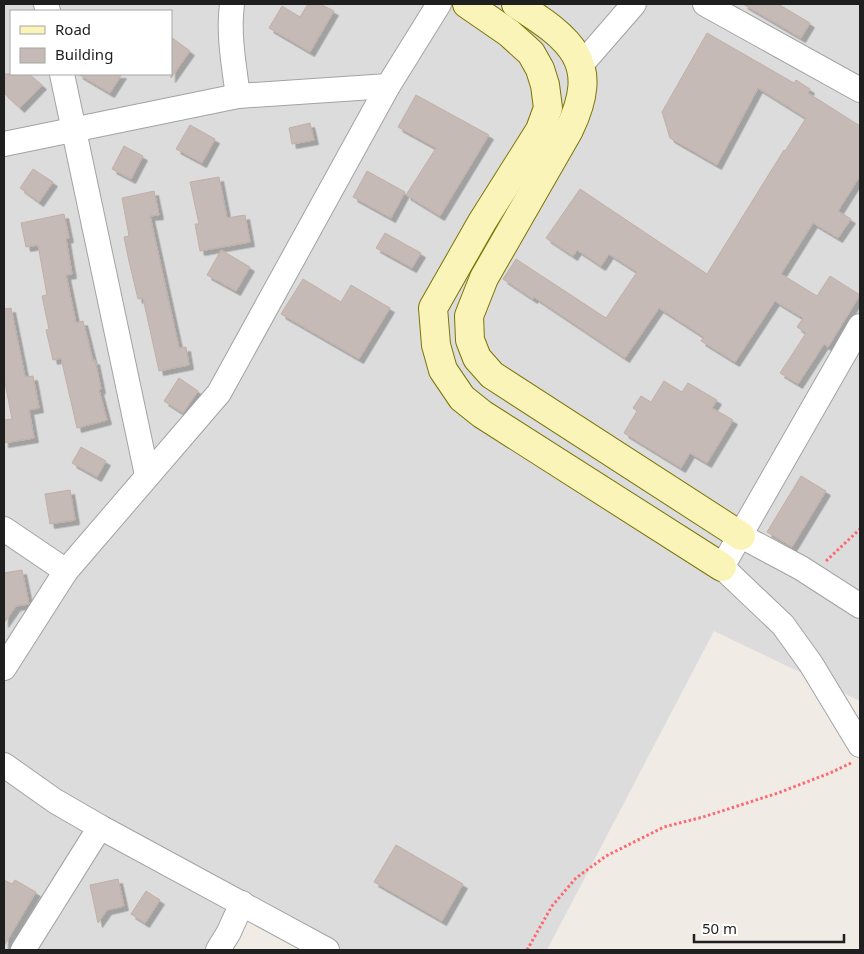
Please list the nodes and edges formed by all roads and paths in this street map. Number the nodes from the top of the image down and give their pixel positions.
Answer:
1 (232, 4) edge
2 (439, 4) edge
3 (467, 4) edge
4 (516, 4) edge
5 (634, 4) edge
6 (705, 4) edge
7 (581, 65) junction
8 (62, 75) edge
9 (388, 86) junction
10 (860, 90) edge
11 (238, 96) junction
12 (75, 130) junction
13 (4, 144) edge
14 (860, 326) edge
15 (147, 475) junction
16 (4, 529) edge
17 (860, 529) edge
18 (741, 536) junction
19 (722, 567) junction
20 (801, 568) junction
21 (66, 571) junction
22 (860, 606) edge
23 (4, 668) edge
24 (856, 753) edge
25 (4, 765) edge
26 (100, 827) junction
27 (242, 903) junction
28 (22, 950) edge
29 (218, 950) edge
30 (327, 950) edge
31 (527, 950) edge

1 - 11 street
2 - 9 street
3 - 19 street
4 - 7 street
5 - 7 street
6 - 10 street
7 - 18 street
8 - 12 street
9 - 11 street
9 - 15 street
11 - 12 street
12 - 13 street
12 - 15 street
14 - 18 street
15 - 21 street
16 - 21 street
17 - 20 path
18 - 19 street
18 - 20 street
19 - 24 street
20 - 22 street
21 - 23 street
24 - 31 path
25 - 26 street
26 - 27 street
26 - 28 street
27 - 29 street
27 - 30 street

